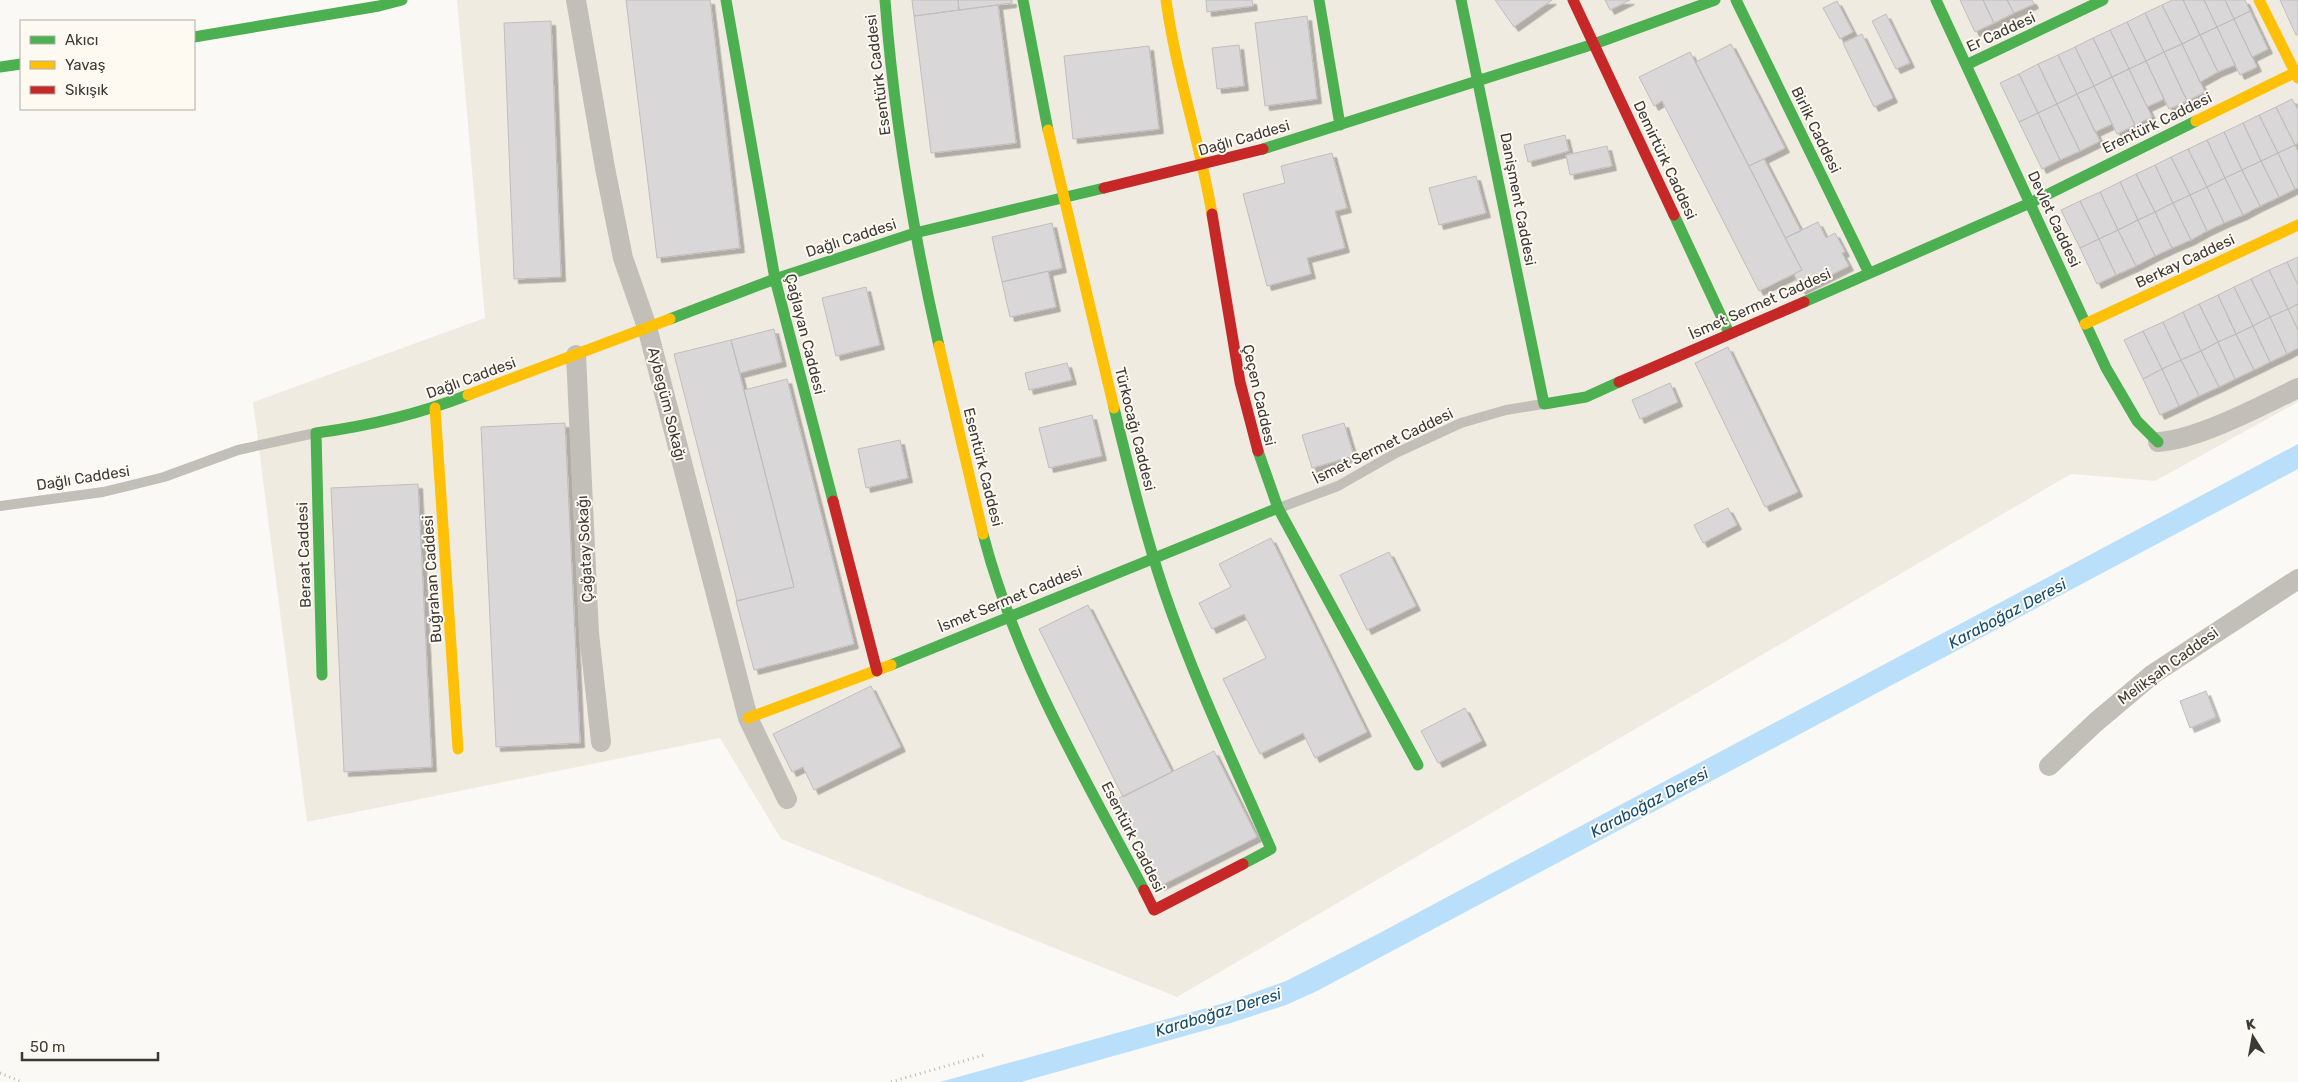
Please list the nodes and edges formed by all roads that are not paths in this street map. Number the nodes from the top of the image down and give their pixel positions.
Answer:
1 (402, 0) edge
2 (576, 0) edge
3 (726, 0) edge
4 (885, 0) edge
5 (1023, 0) edge
6 (1166, 0) edge
7 (1319, 0) edge
8 (1461, 0) edge
9 (1573, 0) edge
10 (1715, 0) edge
11 (1736, 0) edge
12 (1936, 0) edge
13 (2103, 0) edge
14 (2259, 0) edge
15 (195, 38) edge
16 (1594, 44) junction
17 (20, 64) edge
18 (1966, 65) junction
19 (0, 66) edge
20 (2297, 74) edge
21 (1478, 82) junction
22 (1340, 125) junction
23 (1203, 165) junction
24 (1062, 197) junction
25 (2030, 203) junction
26 (2298, 226) edge
27 (914, 233) junction
28 (1869, 272) junction
29 (775, 279) junction
30 (2085, 324) junction
31 (648, 327) junction
32 (1729, 333) junction
33 (576, 355) junction
34 (2298, 388) edge
35 (1544, 404) junction
36 (436, 408) junction
37 (316, 433) junction
38 (2158, 442) joint
39 (0, 506) edge
40 (1278, 508) junction
41 (1154, 557) junction
42 (2298, 579) edge
43 (1008, 616) junction
44 (876, 671) junction
45 (322, 675) dead end
46 (748, 718) junction
47 (601, 742) dead end
48 (458, 748) dead end
49 (1418, 765) dead end
50 (2048, 766) dead end
51 (787, 799) dead end
52 (1154, 910) joint

1 - 15 street
2 - 31 street, Aybegüm Sokağı
3 - 29 street, Çağlayan Caddesi
4 - 27 street, Esentürk Caddesi
5 - 24 street, Türkocağı Caddesi
6 - 23 street, Çeçen Caddesi
7 - 22 street
8 - 21 street, Danişment Caddesi
9 - 16 street, Demirtürk Caddesi
10 - 16 street, Dağlı Caddesi
11 - 28 street, Birlik Caddesi
12 - 18 street, Devlet Caddesi
13 - 18 street, Er Caddesi
14 - 20 street
16 - 21 street, Dağlı Caddesi
16 - 32 street, Demirtürk Caddesi
17 - 19 street
18 - 25 street, Devlet Caddesi
20 - 25 street, Erentürk Caddesi
21 - 22 street, Dağlı Caddesi
21 - 35 street, Danişment Caddesi
22 - 23 street, Dağlı Caddesi
23 - 24 street, Dağlı Caddesi
23 - 40 street, Çeçen Caddesi
24 - 27 street, Dağlı Caddesi
24 - 41 street, Türkocağı Caddesi
25 - 28 street, İsmet Sermet Caddesi
25 - 30 street, Devlet Caddesi
26 - 30 street, Berkay Caddesi
27 - 29 street, Dağlı Caddesi
27 - 43 street, Esentürk Caddesi
28 - 32 street, İsmet Sermet Caddesi
29 - 31 street, Dağlı Caddesi
29 - 44 street, Çağlayan Caddesi
30 - 38 street, Devlet Caddesi
31 - 33 street, Dağlı Caddesi
31 - 46 street, Aybegüm Sokağı
32 - 35 street, İsmet Sermet Caddesi
33 - 36 street, Dağlı Caddesi
33 - 47 street, Çağatay Sokağı
34 - 38 street
35 - 40 lane, İsmet Sermet Caddesi
36 - 37 street, Dağlı Caddesi
36 - 48 street, Buğrahan Caddesi
37 - 39 lane, Dağlı Caddesi
37 - 45 street, Beraat Caddesi
40 - 41 street, İsmet Sermet Caddesi
40 - 49 street, Çeçen Caddesi
41 - 43 street, İsmet Sermet Caddesi
41 - 52 street, Türkocağı Caddesi
42 - 50 street, Melikşah Caddesi
43 - 44 street, İsmet Sermet Caddesi
43 - 52 street, Esentürk Caddesi
44 - 46 street, İsmet Sermet Caddesi
46 - 51 street, Aybegüm Sokağı

